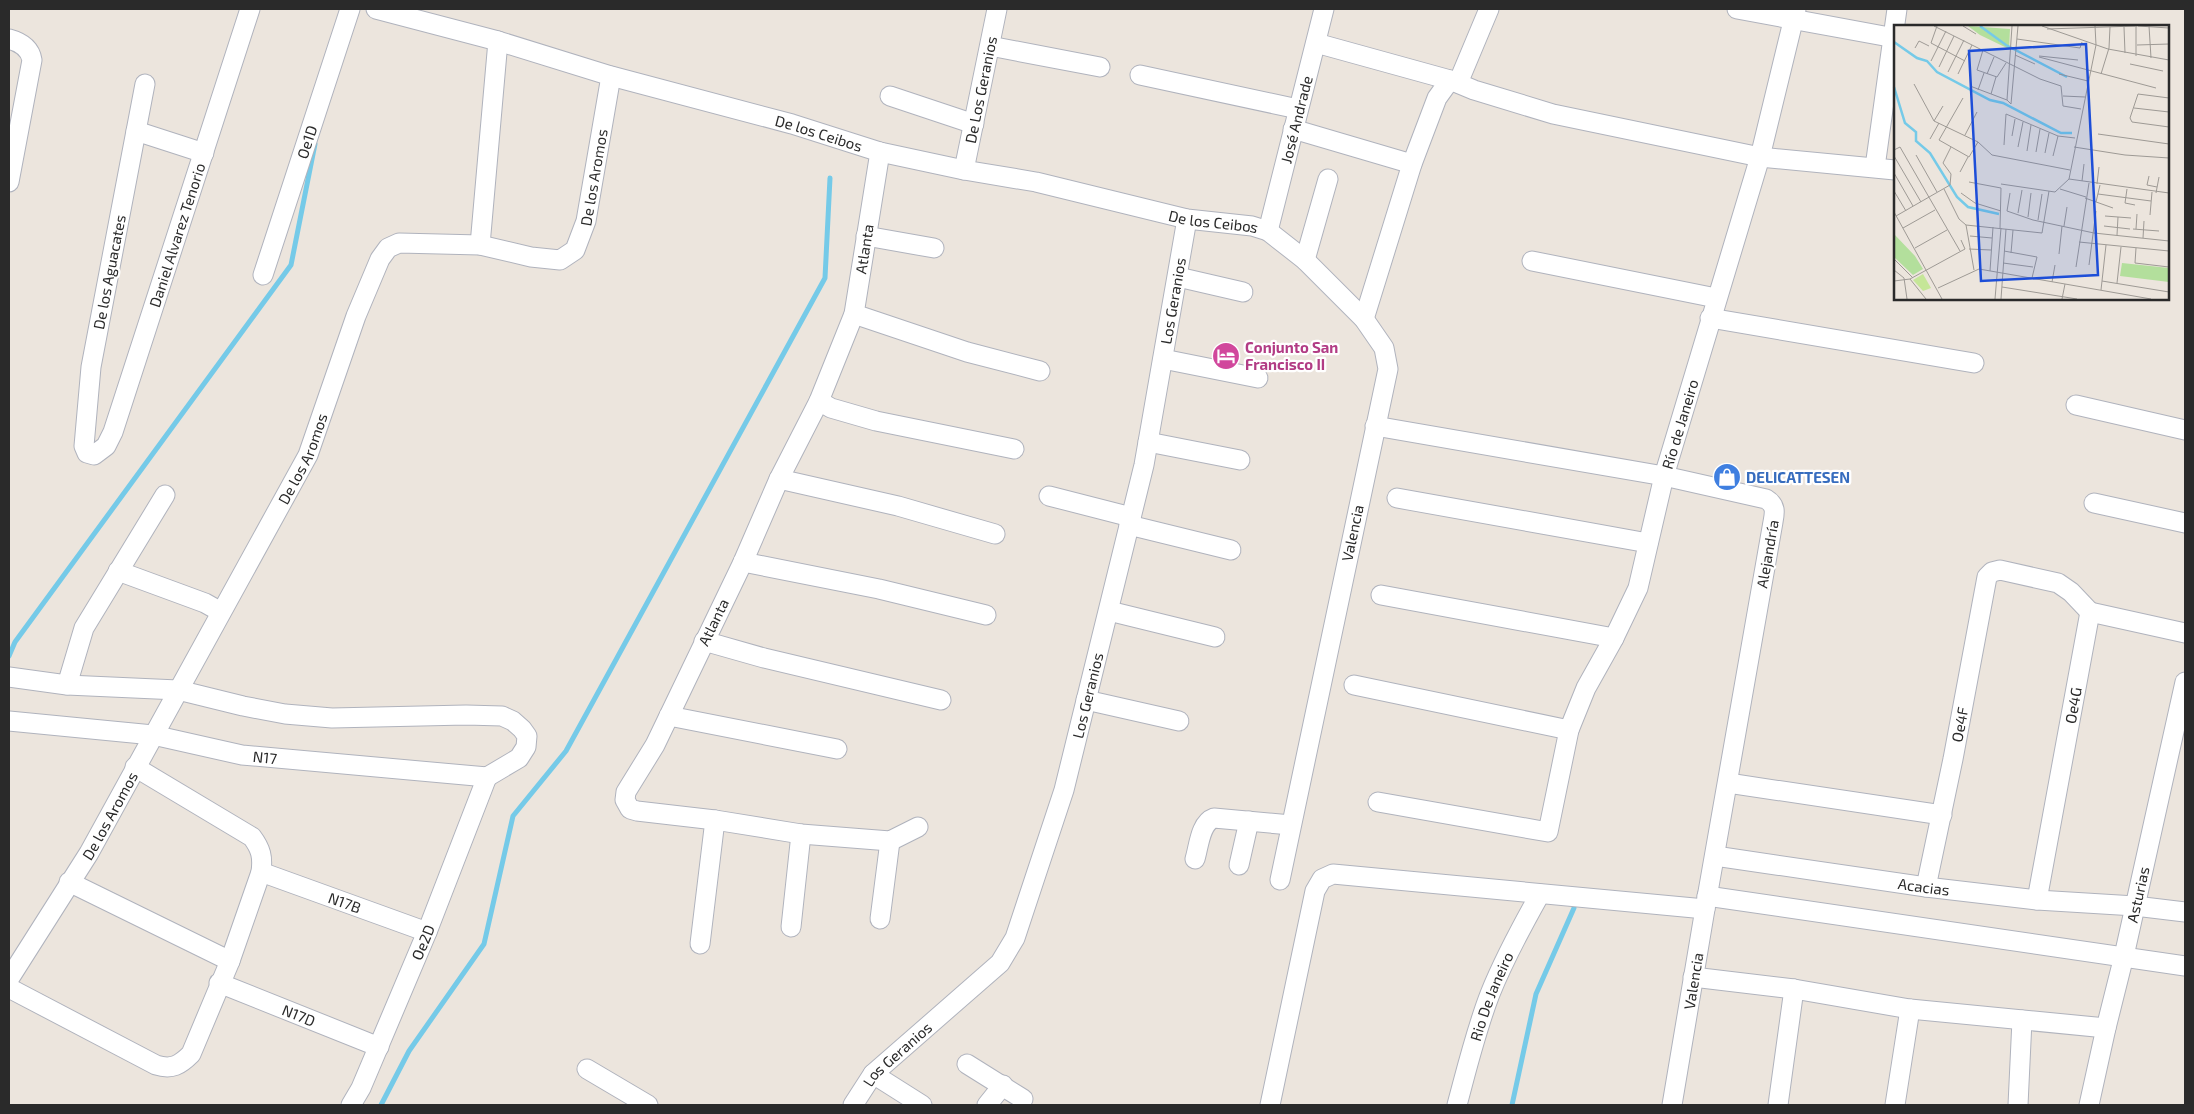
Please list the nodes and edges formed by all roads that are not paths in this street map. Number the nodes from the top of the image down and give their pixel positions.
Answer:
1 (250, 9) edge
2 (350, 9) edge
3 (376, 9) edge
4 (997, 9) edge
5 (1324, 9) edge
6 (1489, 9) edge
7 (1737, 9) edge
8 (1897, 9) edge
9 (1795, 14) edge
10 (1895, 25) edge
11 (1894, 37) edge
12 (9, 39) edge
13 (498, 41) junction
14 (1316, 43) junction
15 (990, 46) junction
16 (1100, 67) dead end
17 (1140, 75) dead end
18 (611, 76) junction
19 (1454, 81) junction
20 (145, 84) dead end
21 (890, 96) dead end
22 (1298, 109) junction
23 (974, 124) junction
24 (1293, 129) junction
25 (136, 131) junction
26 (880, 152) junction
27 (204, 153) junction
28 (1760, 157) junction
29 (1412, 164) junction
30 (1875, 167) junction
31 (964, 170) junction
32 (1894, 170) edge
33 (1328, 179) dead end
34 (9, 182) edge
35 (1187, 219) junction
36 (1268, 231) junction
37 (866, 236) junction
38 (480, 246) junction
39 (934, 248) dead end
40 (1305, 260) junction
41 (1532, 261) dead end
42 (263, 275) dead end
43 (1178, 277) junction
44 (1243, 292) dead end
45 (1716, 298) junction
46 (854, 314) junction
47 (1710, 318) junction
48 (1364, 319) junction
49 (1163, 359) junction
50 (1974, 363) dead end
51 (1040, 370) dead end
52 (1258, 378) dead end
53 (819, 401) junction
54 (2076, 405) dead end
55 (1375, 426) junction
56 (2185, 430) edge
57 (1148, 442) junction
58 (1014, 449) dead end
59 (94, 455) joint
60 (1240, 460) dead end
61 (1664, 476) junction
62 (779, 480) junction
63 (165, 494) dead end
64 (1049, 496) dead end
65 (1397, 498) dead end
66 (2094, 502) dead end
67 (1130, 521) junction
68 (2185, 523) edge
69 (995, 534) dead end
70 (1648, 543) junction
71 (1231, 550) dead end
72 (743, 562) junction
73 (118, 571) junction
74 (1381, 595) dead end
75 (1109, 611) junction
76 (222, 612) junction
77 (2090, 612) junction
78 (986, 615) dead end
79 (2185, 633) edge
80 (1215, 637) dead end
81 (1614, 638) junction
82 (704, 641) junction
83 (9, 677) edge
84 (2185, 682) edge
85 (67, 685) junction
86 (1354, 685) dead end
87 (178, 690) junction
88 (942, 700) dead end
89 (1086, 700) junction
90 (669, 716) junction
91 (9, 721) edge
92 (1180, 721) dead end
93 (1569, 730) junction
94 (153, 735) junction
95 (837, 750) dead end
96 (135, 767) junction
97 (487, 777) junction
98 (1728, 783) junction
99 (1378, 802) dead end
100 (1942, 815) junction
101 (715, 820) junction
102 (1249, 821) junction
103 (1291, 825) junction
104 (918, 827) dead end
105 (801, 834) junction
106 (890, 841) junction
107 (1715, 856) junction
108 (1196, 859) dead end
109 (1239, 865) dead end
110 (261, 872) junction
111 (1280, 880) dead end
112 (69, 882) junction
113 (1926, 887) junction
114 (1540, 894) junction
115 (2037, 900) junction
116 (1706, 902) junction
117 (2135, 906) junction
118 (2185, 912) edge
119 (880, 919) dead end
120 (791, 926) dead end
121 (427, 932) junction
122 (700, 944) dead end
123 (2124, 956) junction
124 (230, 961) junction
125 (2185, 966) edge
126 (1693, 977) junction
127 (9, 979) edge
128 (219, 983) junction
129 (9, 988) edge
130 (1794, 989) junction
131 (1910, 1008) junction
132 (2022, 1020) junction
133 (2106, 1028) junction
134 (379, 1047) junction
135 (967, 1064) dead end
136 (587, 1069) dead end
137 (873, 1074) junction
138 (1003, 1085) junction
139 (1023, 1099) dead end
140 (351, 1105) edge
141 (648, 1105) edge
142 (853, 1105) edge
143 (922, 1105) edge
144 (987, 1105) edge
145 (1270, 1105) edge
146 (1457, 1105) edge
147 (1672, 1105) edge
148 (1778, 1105) edge
149 (1895, 1105) edge
150 (2018, 1105) edge
151 (2089, 1105) edge

1 - 27 street, Daniel Alvarez Tenorio
2 - 42 street, Oe1D
3 - 13 street, De los Ceibos
4 - 15 street, De Los Geranios
5 - 14 street, José Andrade
6 - 19 street
7 - 9 street
8 - 10 street
9 - 11 street
9 - 28 street, Río de Janeiro
11 - 30 street
12 - 34 street
13 - 18 street, De los Ceibos
13 - 38 street
14 - 19 street
14 - 22 street, José Andrade
15 - 16 street
15 - 23 street, De Los Geranios
17 - 22 street
18 - 26 street, De los Ceibos
18 - 38 street, De los Aromos
19 - 28 street
19 - 29 street
20 - 25 street, De los Aguacates
21 - 23 street
22 - 24 street, José Andrade
23 - 31 street, De Los Geranios
24 - 29 street
24 - 36 street, José Andrade
25 - 27 street
25 - 59 street, De los Aguacates
26 - 31 street, De los Ceibos
26 - 37 street, Atlanta
27 - 59 street, Daniel Alvarez Tenorio
28 - 30 street
28 - 45 street, Río de Janeiro
29 - 48 street
30 - 32 street
31 - 35 street, De los Ceibos
33 - 40 street
35 - 36 street, De los Ceibos
35 - 43 street, Los Geranios
36 - 40 street, Valencia
37 - 39 street
37 - 46 street, Atlanta
38 - 76 street, De los Aromos
40 - 48 street, Valencia
41 - 45 street
43 - 44 street
43 - 49 street, Los Geranios
45 - 47 street, Río de Janeiro
46 - 51 street
46 - 53 street, Atlanta
47 - 50 street
47 - 61 street, Río de Janeiro
48 - 55 street, Valencia
49 - 52 street
49 - 57 street, Los Geranios
53 - 58 street
53 - 62 street, Atlanta
54 - 56 street
55 - 61 street, Alejandría
55 - 103 street, Valencia
57 - 60 street
57 - 67 street, Los Geranios
61 - 70 street, Río de Janeiro
61 - 98 street, Alejandría
62 - 69 street
62 - 72 street, Atlanta
63 - 73 street
64 - 67 street
65 - 70 street
66 - 68 street
67 - 71 street
67 - 75 street, Los Geranios
70 - 81 street, Río de Janeiro
72 - 78 street
72 - 82 street, Atlanta
73 - 76 street
73 - 85 street
74 - 81 street
75 - 80 street
75 - 89 street, Los Geranios
76 - 87 street, De los Aromos
77 - 79 street
77 - 100 street, Oe4F
77 - 115 street, Oe4G
81 - 93 street, Río de Janeiro
82 - 88 street
82 - 90 street, Atlanta
83 - 85 street
84 - 117 street, Asturias
85 - 87 street
86 - 93 street
87 - 94 street, De los Aromos
87 - 97 street
89 - 92 street
89 - 137 street, Los Geranios
90 - 95 street
90 - 101 street, Atlanta
91 - 94 street, N17
93 - 99 street, Río de Janeiro
94 - 96 street, De los Aromos
94 - 97 street, N17
96 - 110 street
96 - 112 street, De los Aromos
97 - 121 street, Oe2D
98 - 100 street
98 - 107 street, Alejandría
100 - 113 street, Oe4F
101 - 105 street, Atlanta
101 - 122 street
102 - 103 street
102 - 108 street
102 - 109 street
103 - 111 street, Valencia
104 - 106 street
105 - 106 street, Atlanta
105 - 120 street
106 - 119 street
107 - 113 street, Acacias
107 - 116 street, Valencia
110 - 121 street, N17B
110 - 124 street
112 - 124 street
112 - 127 street, De los Aromos
113 - 115 street, Acacias
114 - 116 street
114 - 145 street
114 - 146 street, Rio De Janeiro
115 - 117 street, Acacias
116 - 123 street
116 - 126 street, Valencia
117 - 118 street, Acacias
117 - 123 street, Asturias
121 - 134 street, Oe2D
123 - 125 street
123 - 133 street, Asturias
124 - 128 street
126 - 130 street
126 - 147 street, Valencia
128 - 129 street
128 - 134 street, N17D
130 - 131 street
130 - 148 street
131 - 132 street
131 - 149 street
132 - 133 street
132 - 150 street
133 - 151 street, Asturias
134 - 140 street, Oe2D
135 - 138 street
136 - 141 street
137 - 142 street, Los Geranios
137 - 143 street
138 - 139 street
138 - 144 street

